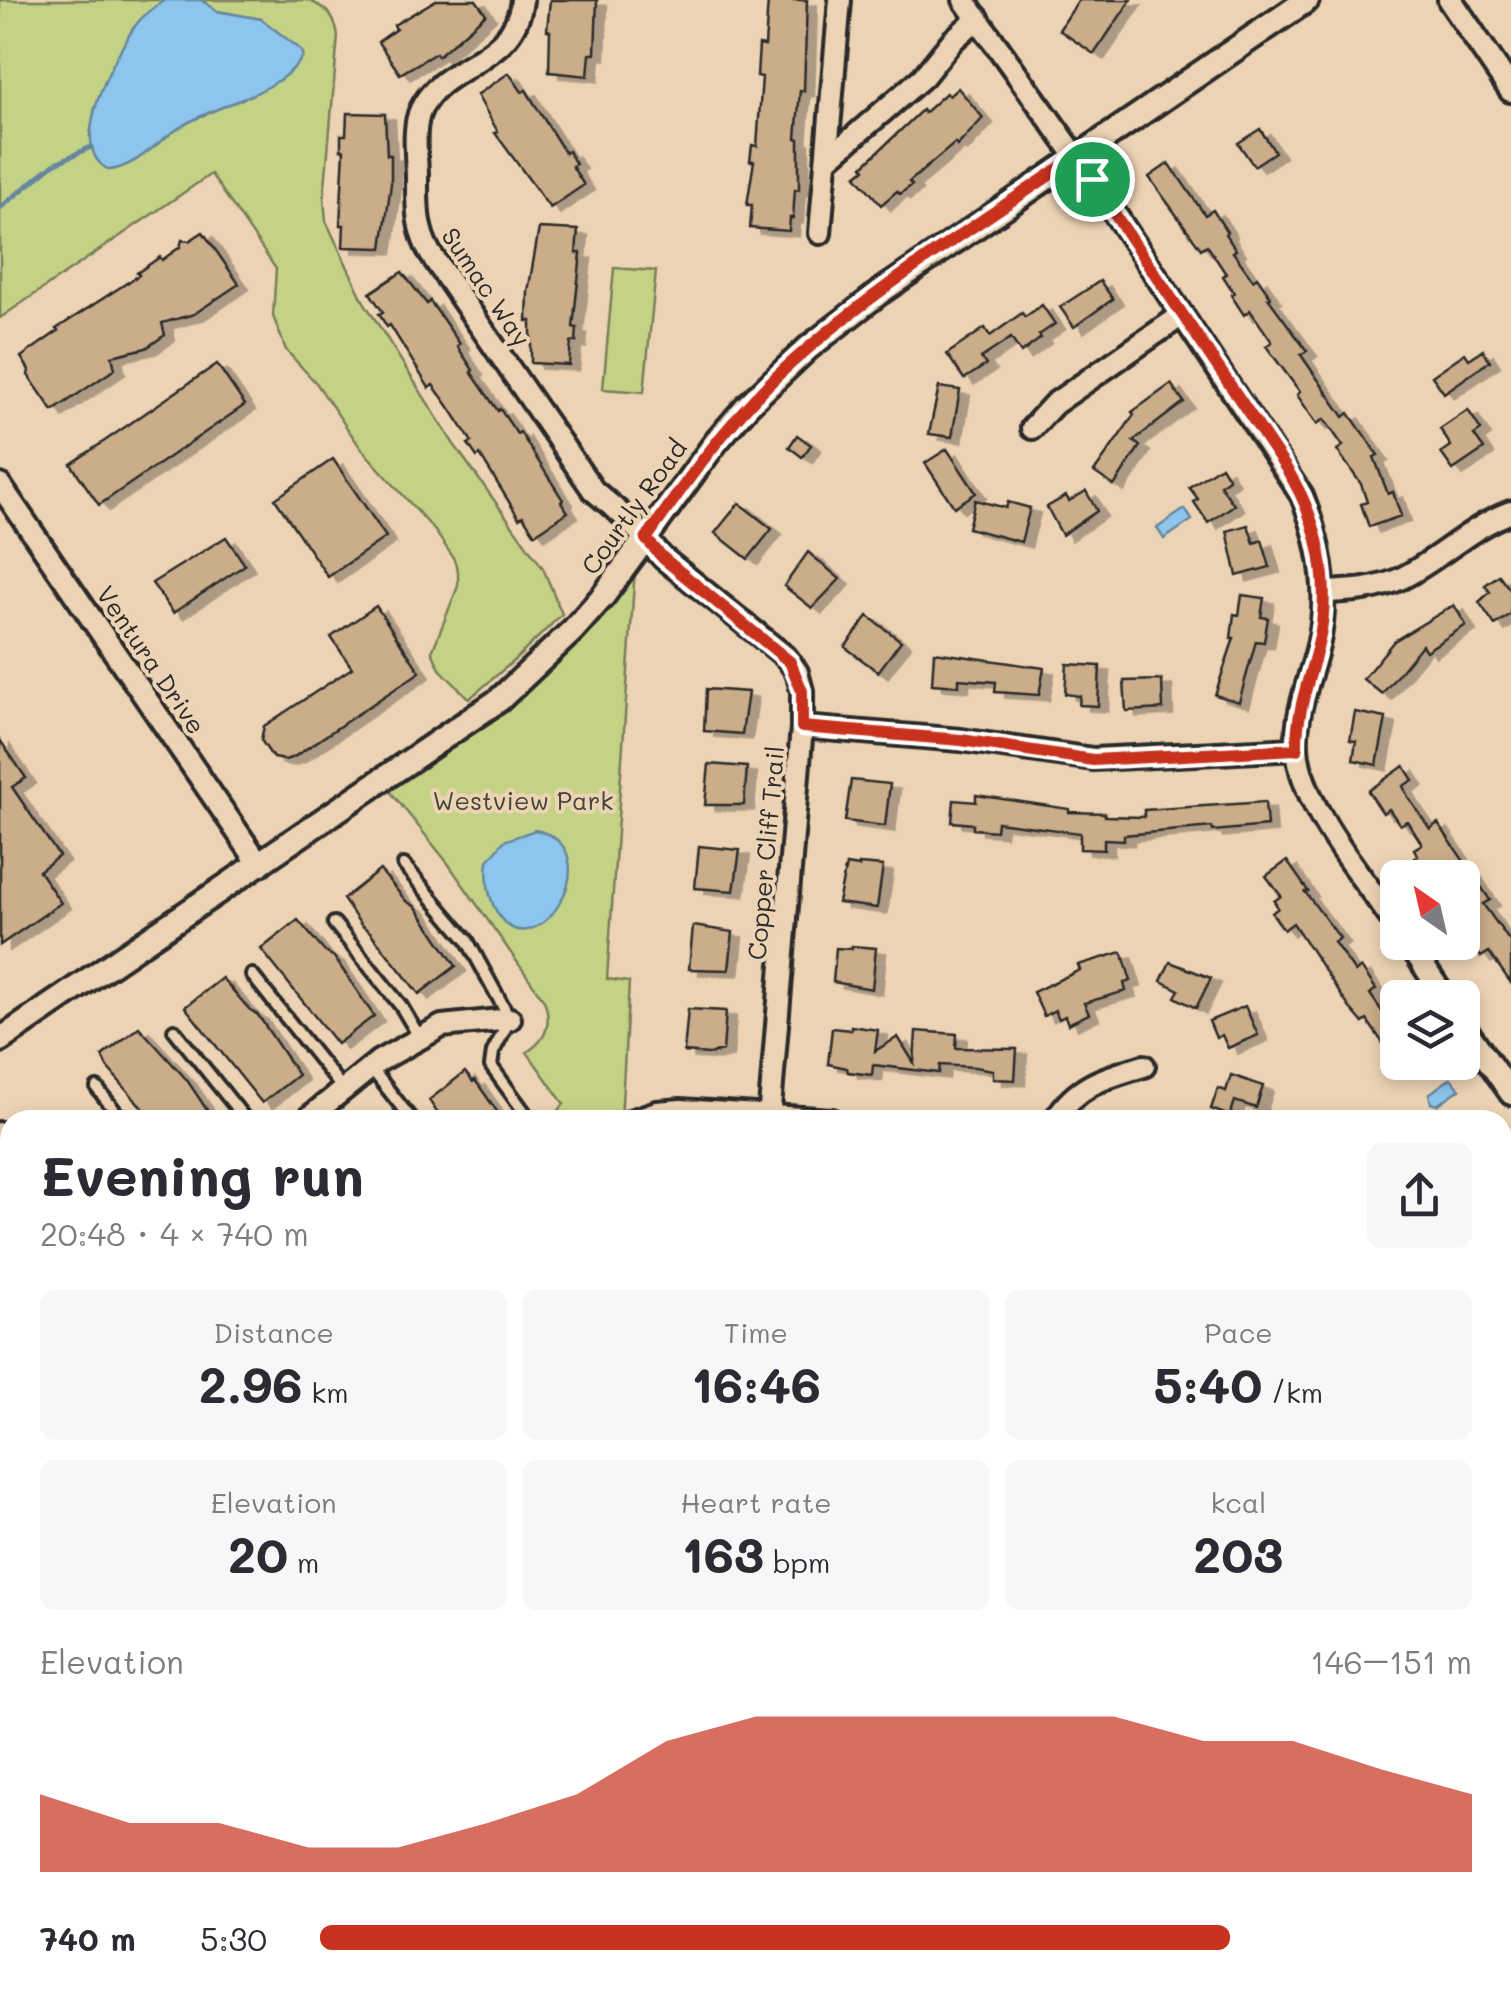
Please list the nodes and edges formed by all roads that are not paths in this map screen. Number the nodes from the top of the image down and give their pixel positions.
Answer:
1 (522, 0) edge
2 (840, 0) edge
3 (964, 0) edge
4 (1307, 0) edge
5 (1450, 0) edge
6 (978, 18) junction
7 (1511, 90) edge
8 (1076, 157) junction
9 (828, 159) junction
10 (820, 234) dead end
11 (1182, 315) junction
12 (1032, 428) dead end
13 (0, 485) edge
14 (1511, 512) edge
15 (646, 539) junction
16 (1324, 592) junction
17 (802, 727) junction
18 (1297, 749) junction
19 (260, 865) junction
20 (404, 865) dead end
21 (1380, 902) edge
22 (334, 923) dead end
23 (252, 974) dead end
24 (510, 1018) junction
25 (174, 1030) dead end
26 (420, 1038) junction
27 (0, 1040) edge
28 (1480, 1048) edge
29 (1144, 1066) dead end
30 (371, 1068) junction
31 (97, 1088) dead end
32 (344, 1090) junction
33 (1511, 1094) edge
34 (114, 1110) edge
35 (238, 1110) edge
36 (319, 1110) edge
37 (404, 1110) edge
38 (523, 1110) edge
39 (770, 1110) edge
40 (1062, 1110) edge

1 - 15 street, Sumac Way
2 - 9 street
3 - 6 street
4 - 8 street, Courtly Road
5 - 7 street
6 - 8 street
6 - 9 street
8 - 11 street
8 - 15 street, Courtly Road
9 - 10 street
11 - 12 street
11 - 16 street
13 - 19 street, Ventura Drive
14 - 16 street
15 - 17 street, Copper Cliff Trail
15 - 19 street, Courtly Road
16 - 18 street
17 - 18 street
17 - 39 street, Copper Cliff Trail
18 - 21 street
19 - 27 street, Courtly Road
20 - 24 lane
22 - 26 lane
23 - 32 lane
24 - 26 street
24 - 38 lane
25 - 35 lane
26 - 30 street
28 - 33 street
29 - 40 street
30 - 32 street
30 - 37 lane
31 - 34 lane
32 - 36 street

